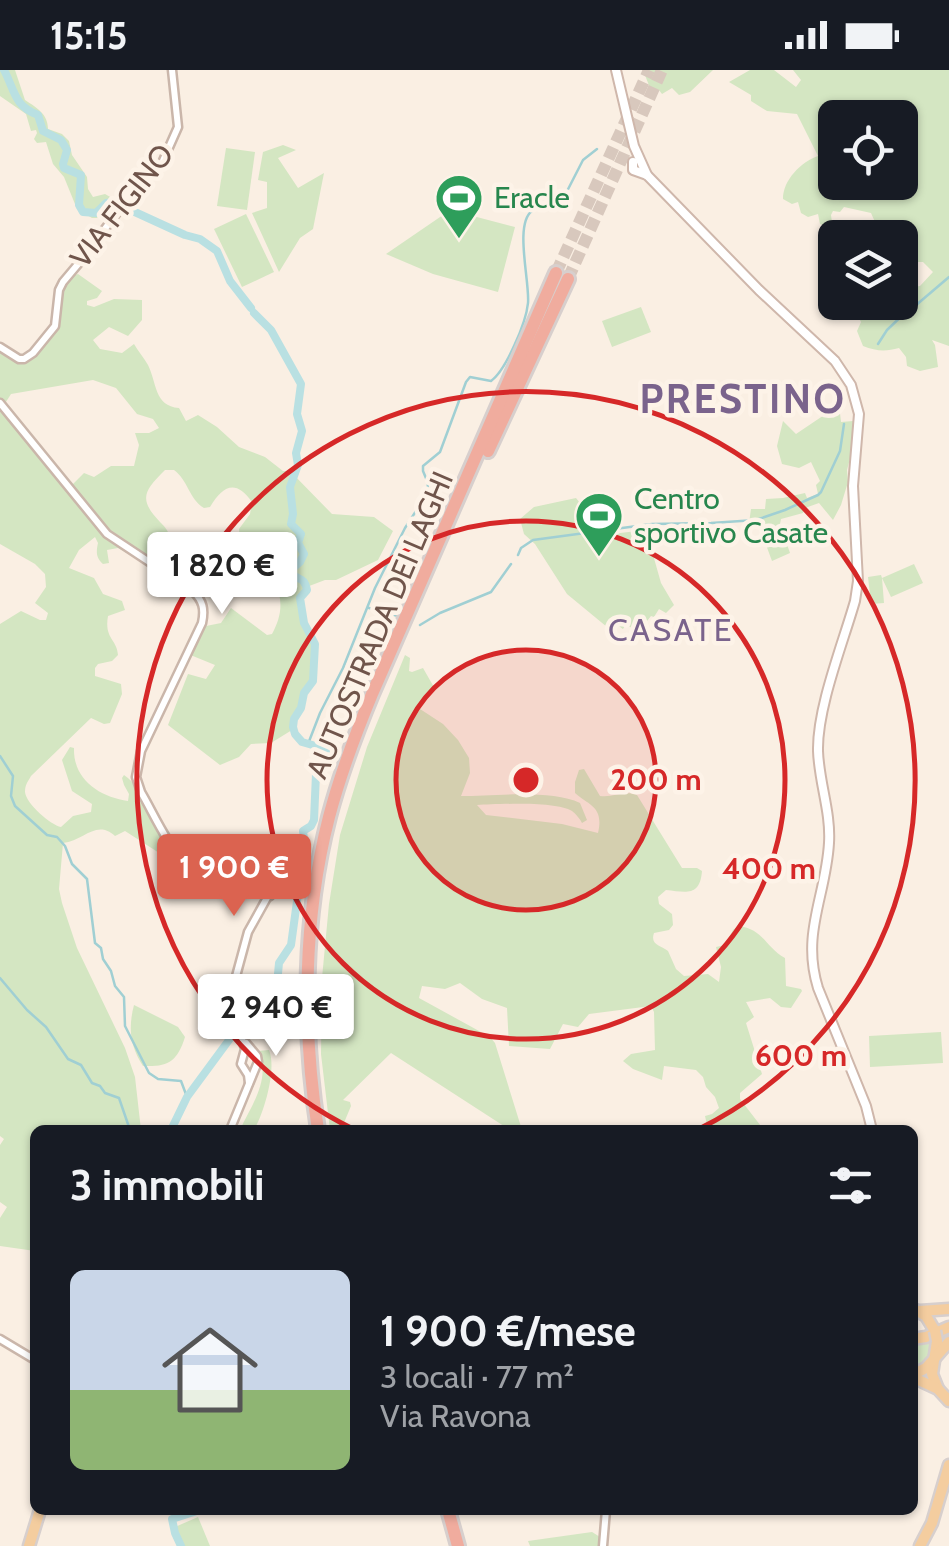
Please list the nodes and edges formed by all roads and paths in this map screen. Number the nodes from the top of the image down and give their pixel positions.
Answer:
1 (172, 70) edge
2 (616, 70) edge
3 (562, 276) tunnel mouth
4 (0, 347) edge
5 (0, 403) edge
6 (254, 879) junction
7 (271, 884) junction
8 (249, 1053) junction
9 (250, 1069) junction
10 (232, 1125) edge
11 (321, 1125) edge
12 (871, 1125) edge
13 (949, 1309) edge
14 (918, 1310) edge
15 (918, 1312) edge
16 (949, 1328) edge
17 (918, 1338) edge
18 (941, 1338) edge
19 (0, 1339) edge
20 (30, 1357) edge
21 (933, 1359) junction
22 (918, 1373) edge
23 (918, 1379) edge
24 (938, 1390) junction
25 (949, 1401) edge
26 (949, 1466) edge
27 (38, 1515) edge
28 (452, 1515) edge
29 (606, 1515) edge
30 (29, 1546) edge
31 (461, 1546) edge
32 (604, 1546) edge
33 (920, 1546) edge

1 - 4 street, VIA FIGINO
2 - 12 main road
3 - 11 highway, AUTOSTRADA DEI LAGHI
5 - 6 street
6 - 7 street
6 - 7 street
7 - 8 street
8 - 9 street
8 - 9 street
9 - 10 street
13 - 14 main road
15 - 18 main road
16 - 17 main road
18 - 21 main road
19 - 20 street
21 - 22 main road
21 - 24 main road
23 - 24 main road
24 - 25 main road
26 - 33 main road
27 - 30 main road
28 - 31 highway
29 - 32 street

